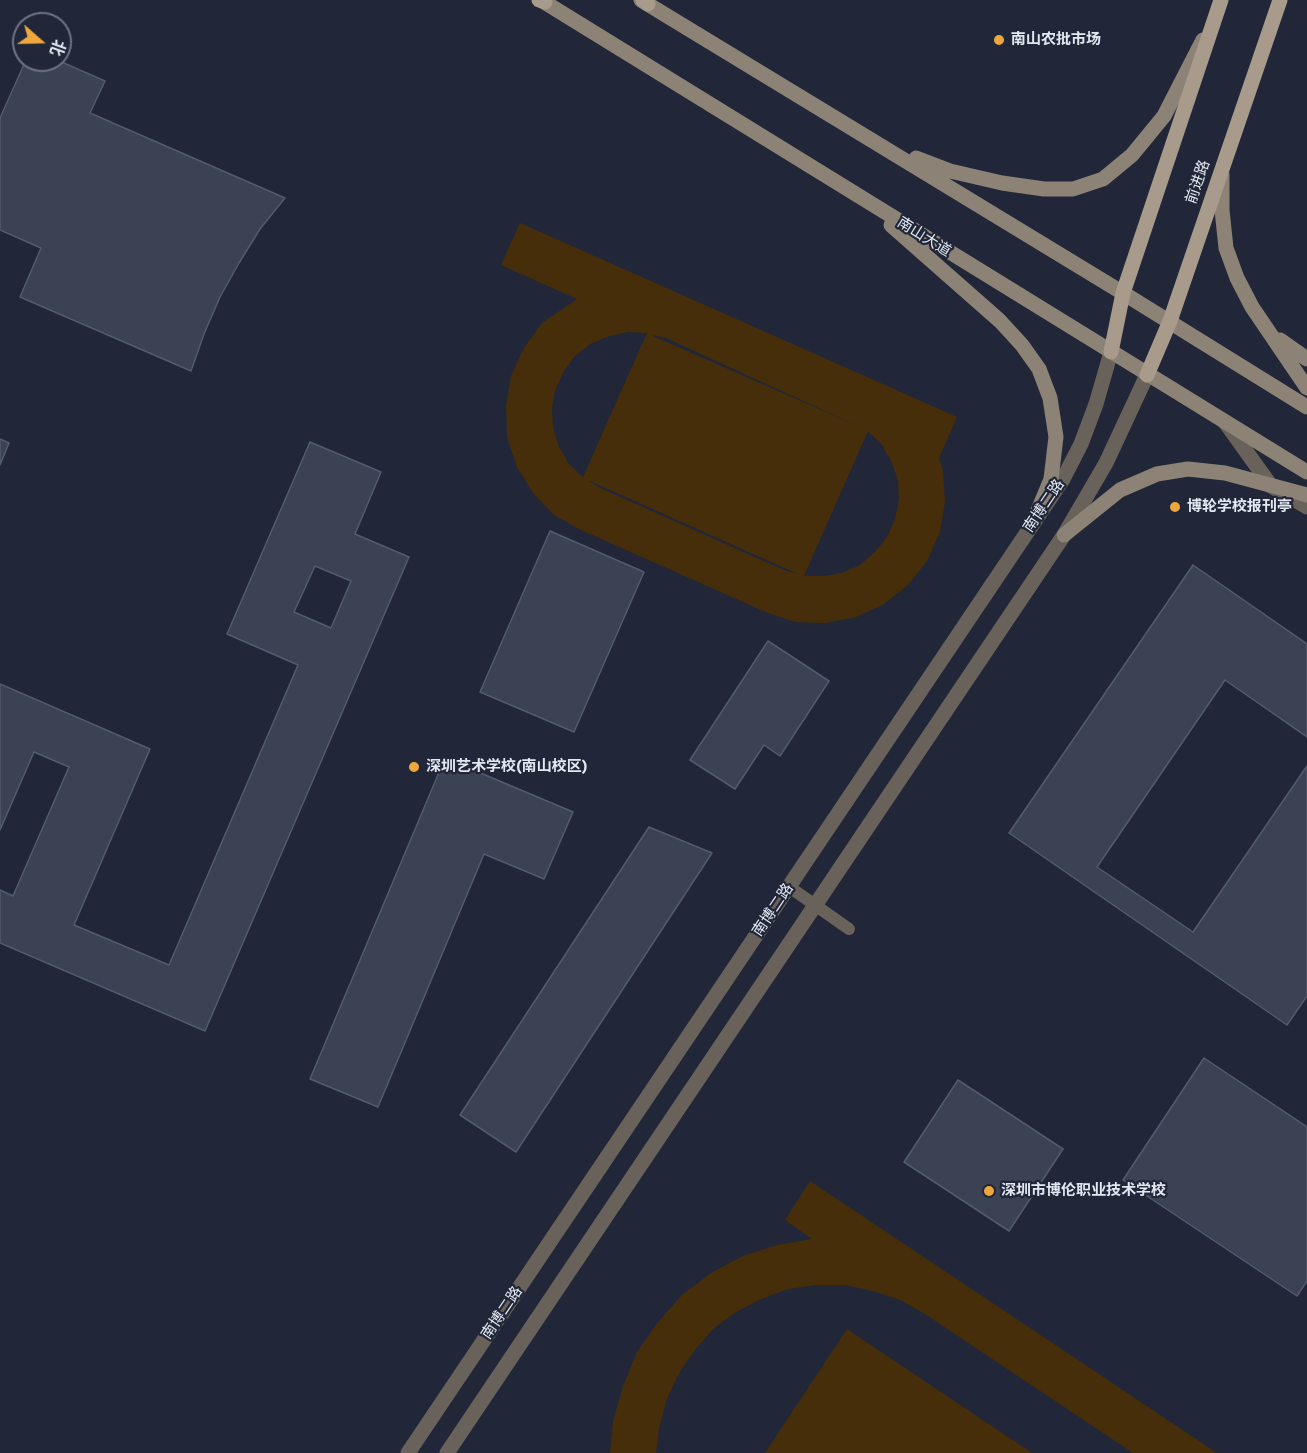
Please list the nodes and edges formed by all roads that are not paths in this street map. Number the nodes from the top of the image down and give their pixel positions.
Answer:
1 (1280, 0) edge
2 (542, 1) edge
3 (646, 1) edge
4 (1218, 7) edge
5 (877, 143) junction
6 (1222, 167) junction
7 (859, 197) junction
8 (1123, 292) junction
9 (1170, 321) junction
10 (1267, 328) junction
11 (1111, 352) junction
12 (1307, 359) edge
13 (1147, 375) junction
14 (1307, 388) edge
15 (1307, 407) edge
16 (1225, 422) junction
17 (1307, 472) edge
18 (1271, 486) junction
19 (1307, 495) edge
20 (1307, 507) edge
21 (1034, 520) junction
22 (1064, 535) junction
23 (788, 886) junction
24 (815, 905) junction
25 (849, 928) dead end
26 (408, 1453) edge
27 (447, 1453) edge

1 - 6 main road, 前进路
2 - 7 main road, 南山大道
3 - 5 main road
4 - 5 main road
4 - 8 main road
5 - 8 main road
6 - 9 main road, 前进路
6 - 10 main road
7 - 11 main road, 南山大道
7 - 21 main road
8 - 9 main road
8 - 11 main road
9 - 13 main road, 前进路
9 - 15 main road
10 - 12 main road
10 - 14 main road
11 - 13 main road, 南山大道
11 - 21 street, 南博二路
13 - 16 main road, 南山大道
13 - 22 street, 南博二路
16 - 17 main road, 南山大道
16 - 18 street
18 - 19 main road
18 - 20 street
18 - 22 main road
21 - 23 street, 南博二路
22 - 24 street, 南博二路
23 - 24 lane
23 - 26 street, 南博二路
24 - 25 lane
24 - 27 street, 南博二路

